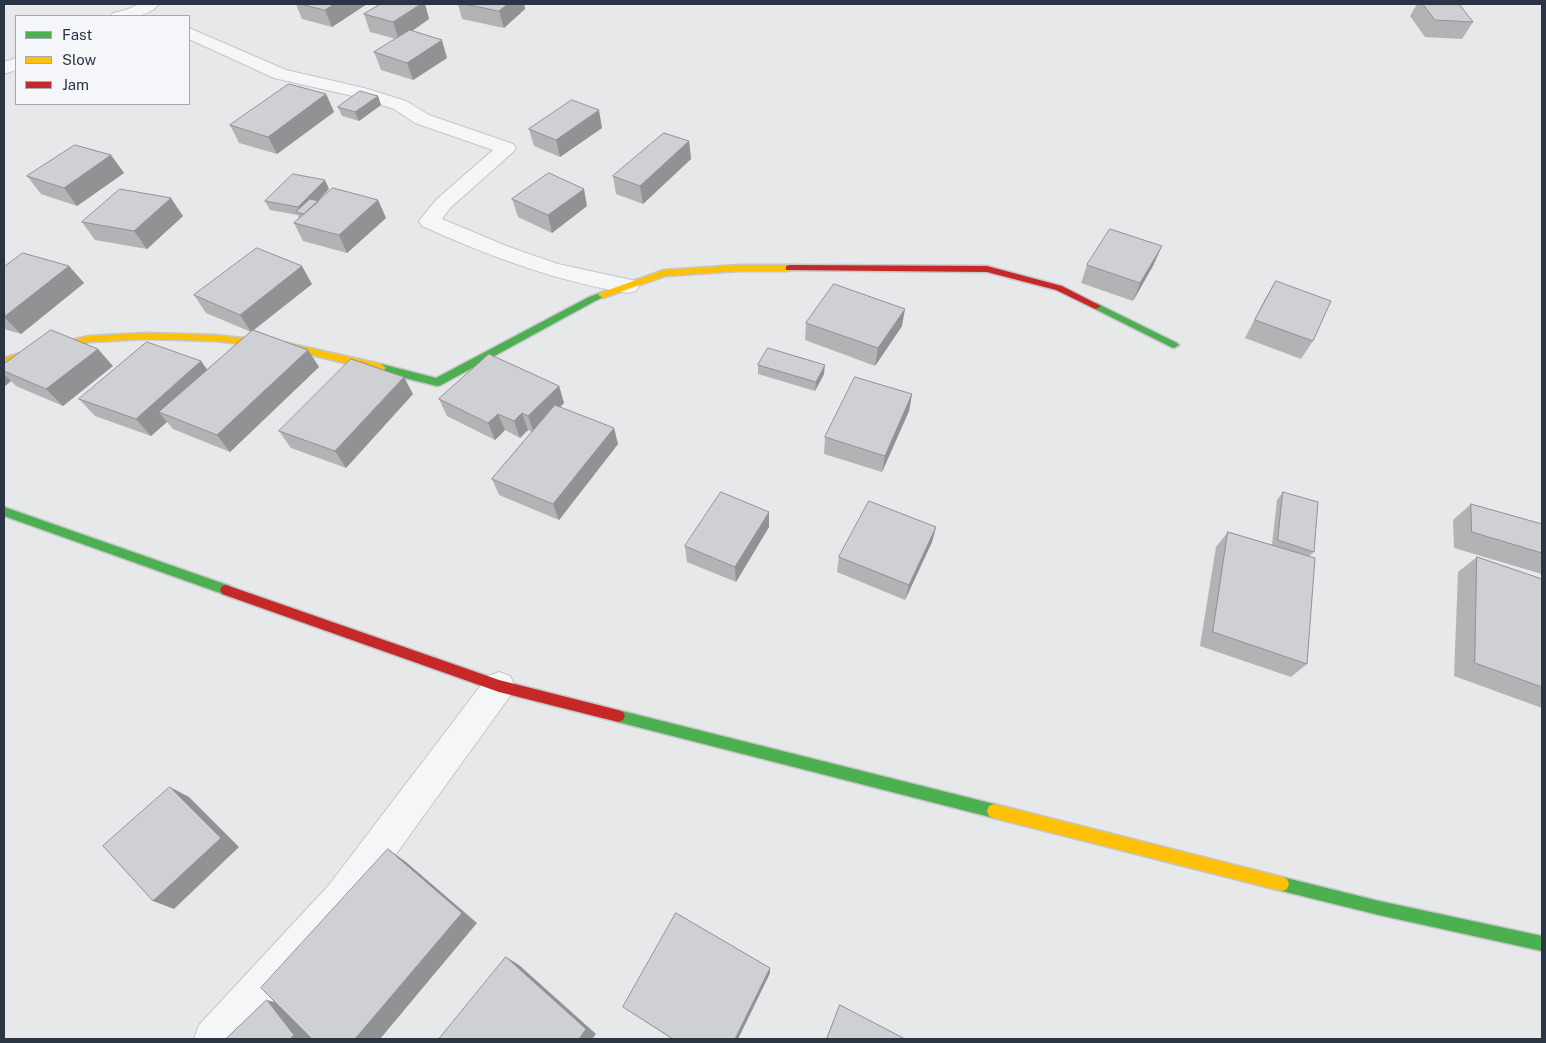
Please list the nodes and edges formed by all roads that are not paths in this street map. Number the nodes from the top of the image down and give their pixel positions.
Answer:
1 (151, 4) edge
2 (125, 15) edge
3 (190, 33) edge
4 (628, 286) junction
5 (1174, 345) dead end
6 (4, 362) edge
7 (4, 510) edge
8 (499, 686) junction
9 (1542, 944) edge
10 (213, 1039) edge

1 - 2 street
3 - 4 street
4 - 5 street
4 - 6 street
7 - 8 street
8 - 9 street
8 - 10 street

